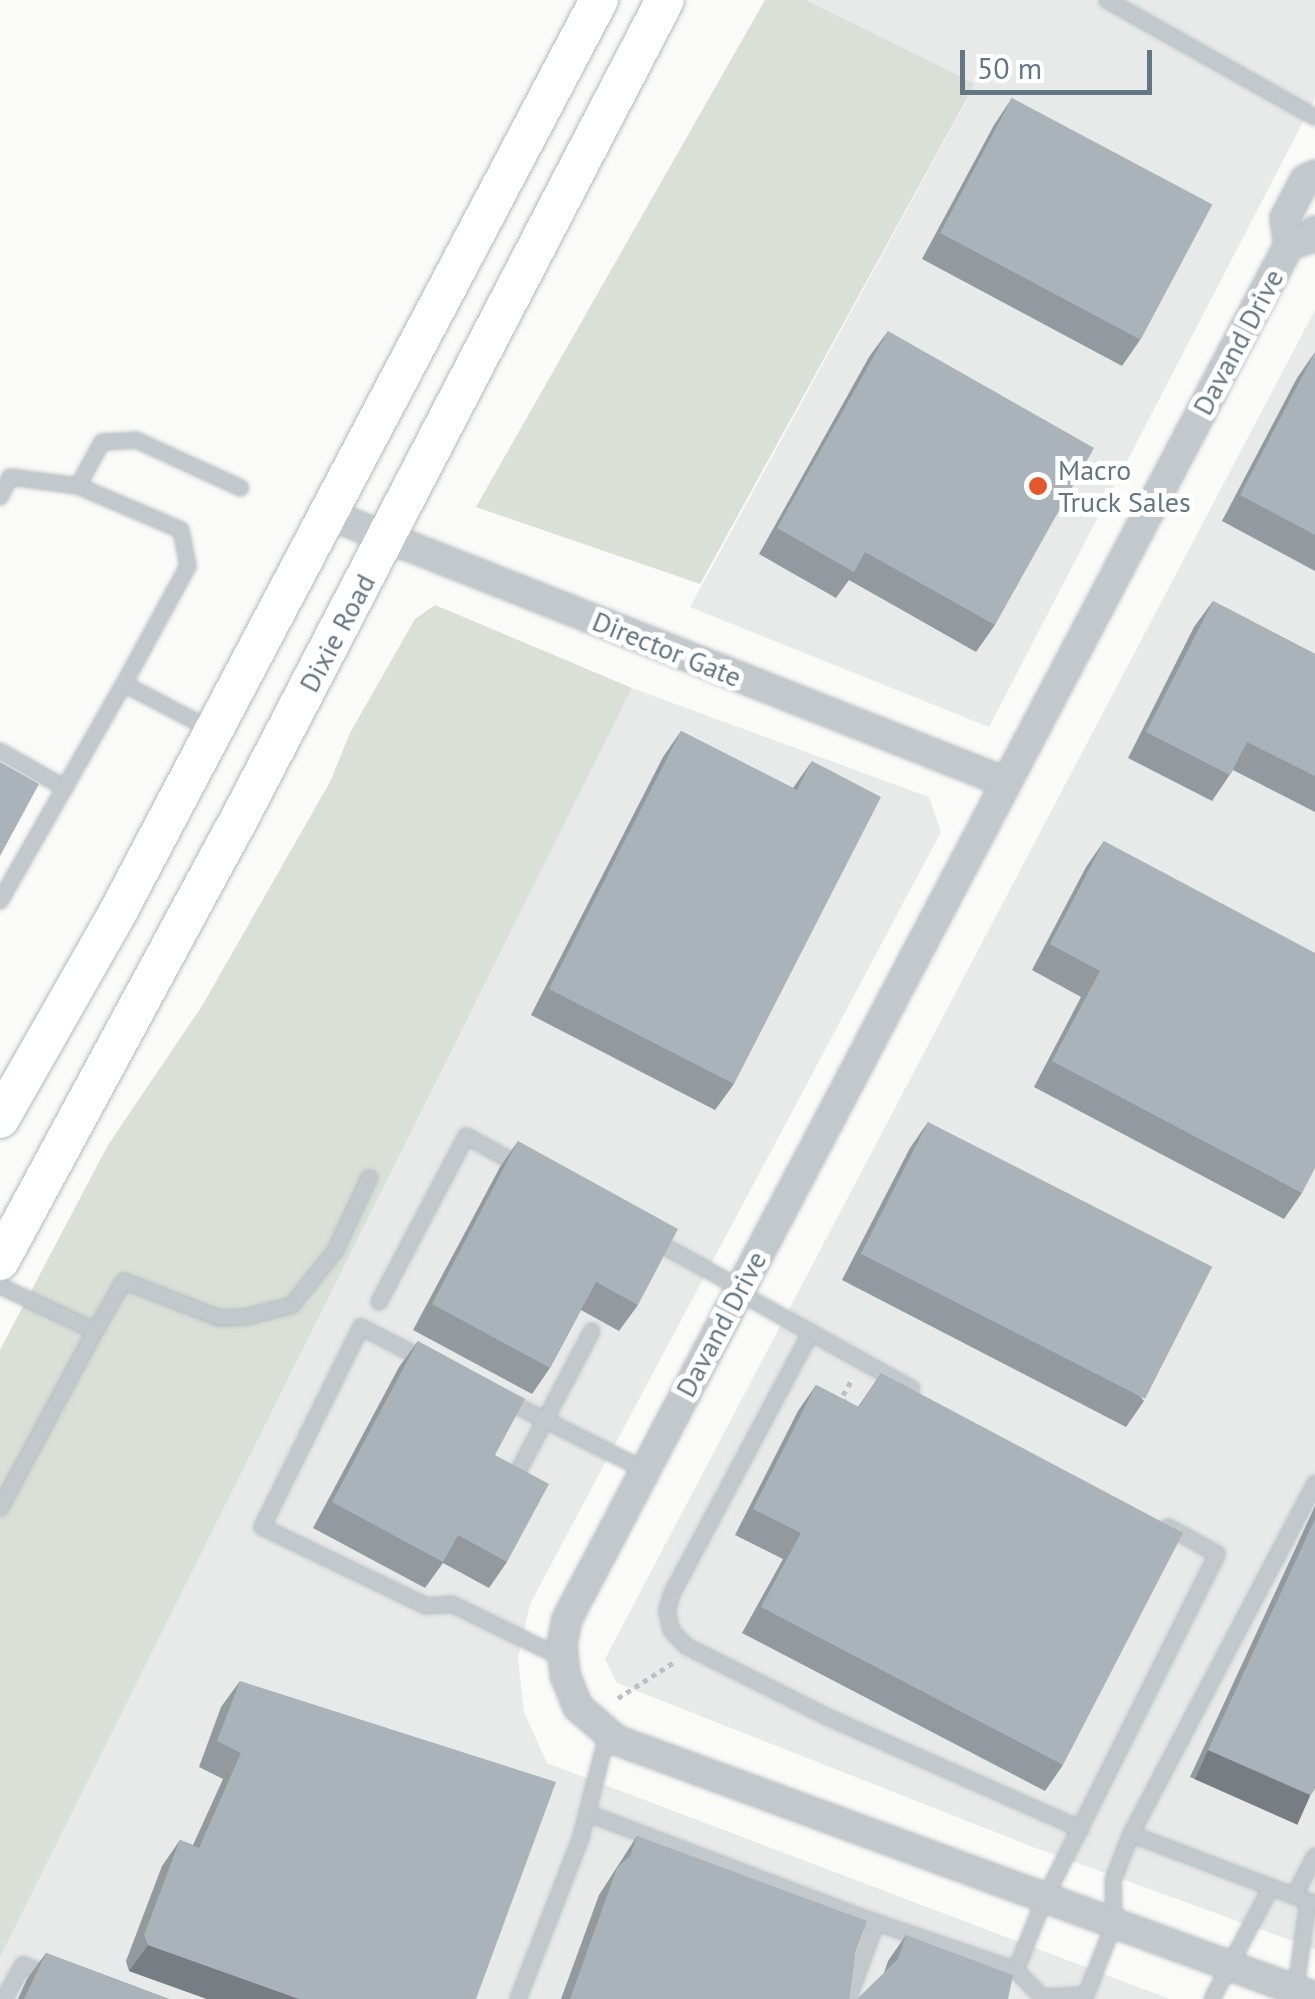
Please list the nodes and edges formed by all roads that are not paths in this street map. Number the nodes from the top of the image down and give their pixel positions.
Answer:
1 (599, 0) edge
2 (665, 0) edge
3 (1107, 0) edge
4 (1315, 117) edge
5 (1315, 175) edge
6 (1315, 231) edge
7 (1289, 245) junction
8 (78, 486) junction
9 (241, 488) dead end
10 (0, 497) edge
11 (330, 515) junction
12 (387, 538) junction
13 (124, 684) junction
14 (214, 732) junction
15 (0, 750) edge
16 (1005, 782) junction
17 (65, 788) junction
18 (0, 901) edge
19 (0, 1119) edge
20 (369, 1178) dead end
21 (542, 1178) edge
22 (640, 1233) edge
23 (0, 1261) edge
24 (0, 1286) edge
25 (739, 1290) junction
26 (379, 1302) dead end
27 (95, 1330) junction
28 (592, 1331) dead end
29 (811, 1332) junction
30 (444, 1370) edge
31 (495, 1395) edge
32 (928, 1398) edge
33 (545, 1420) junction
34 (645, 1470) junction
35 (1315, 1483) edge
36 (511, 1486) edge
37 (0, 1508) edge
38 (1149, 1517) edge
39 (563, 1659) junction
40 (607, 1735) junction
41 (587, 1813) junction
42 (1081, 1829) junction
43 (1131, 1834) junction
44 (1315, 1856) edge
45 (1271, 1887) junction
46 (1045, 1898) junction
47 (1305, 1900) edge
48 (876, 1923) junction
49 (1114, 1924) junction
50 (1230, 1967) junction
51 (1016, 1970) junction
52 (60, 1979) edge
53 (1301, 1995) edge
54 (1092, 1997) edge
55 (1044, 1998) edge
56 (4, 1999) edge
57 (518, 1999) edge
58 (848, 1999) edge
59 (1212, 1999) edge

1 - 11 main road
2 - 12 main road, Dixie Road
3 - 4 lane
5 - 7 street, Davand Drive
6 - 7 street, Davand Drive
7 - 16 street, Davand Drive
8 - 9 lane
8 - 10 lane
8 - 13 lane
11 - 12 street, Director Gate
11 - 14 main road
12 - 16 street, Director Gate
12 - 23 main road, Dixie Road
13 - 14 lane
13 - 17 lane
14 - 19 main road
15 - 17 lane
16 - 25 street, Davand Drive
17 - 18 lane
20 - 27 lane
21 - 26 lane
22 - 25 lane
24 - 27 lane
25 - 29 lane
25 - 34 street, Davand Drive
27 - 37 lane
28 - 33 lane
29 - 32 lane
29 - 42 lane
30 - 39 lane
31 - 33 lane
33 - 34 lane
33 - 36 lane
34 - 39 street, Davand Drive
35 - 43 lane
38 - 42 lane
39 - 40 street, Davand Drive
40 - 41 lane
40 - 46 street, Davand Drive
41 - 48 lane
41 - 57 lane
42 - 46 lane
43 - 45 lane
43 - 49 lane
44 - 47 lane
45 - 47 lane
45 - 50 lane
46 - 49 street, Davand Drive
46 - 51 lane
47 - 53 lane
48 - 51 lane
48 - 58 lane
49 - 50 street, Davand Drive
49 - 54 lane
50 - 53 street, Davand Drive
50 - 59 lane
51 - 55 lane
52 - 56 lane
54 - 55 lane

